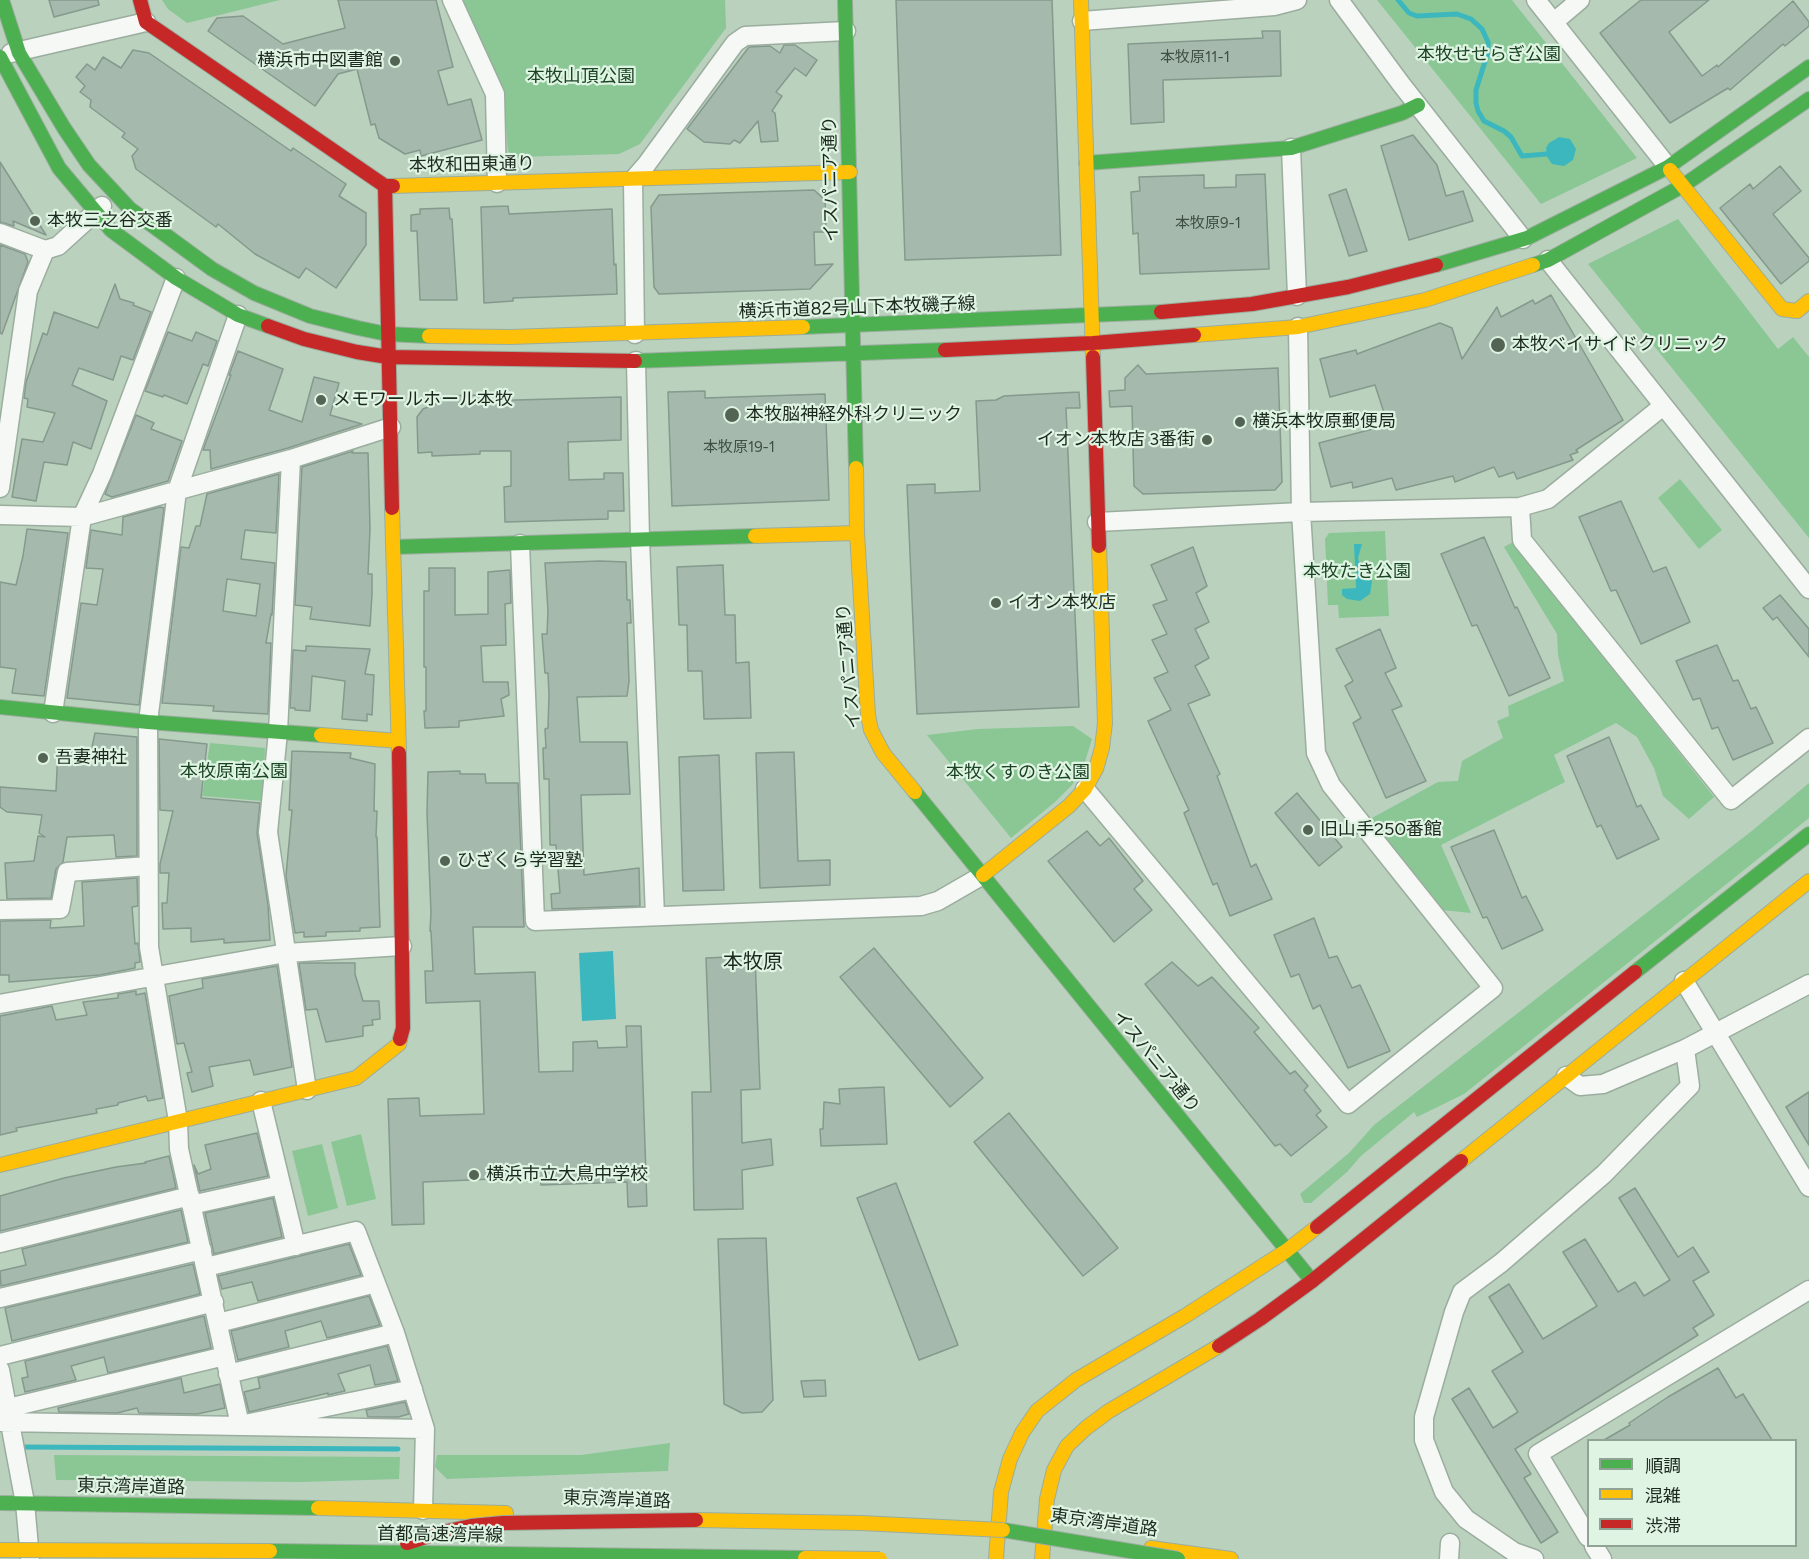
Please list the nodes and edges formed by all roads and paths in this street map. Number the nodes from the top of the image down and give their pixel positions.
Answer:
1 (2, 0) edge
2 (141, 0) edge
3 (452, 0) edge
4 (845, 0) edge
5 (1081, 0) edge
6 (1297, 0) edge
7 (1339, 0) edge
8 (1536, 0) edge
9 (1580, 0) edge
10 (1082, 21) junction
11 (146, 22) junction
12 (1554, 22) junction
13 (846, 32) junction
14 (19, 53) junction
15 (0, 55) edge
16 (1809, 67) edge
17 (1809, 99) edge
18 (1418, 105) junction
19 (1291, 148) junction
20 (1086, 163) junction
21 (1668, 167) junction
22 (850, 172) junction
23 (633, 180) junction
24 (497, 183) junction
25 (1684, 185) junction
26 (385, 186) junction
27 (114, 194) junction
28 (95, 213) junction
29 (0, 233) edge
30 (1523, 239) junction
31 (45, 250) junction
32 (1548, 260) junction
33 (176, 278) junction
34 (1297, 296) junction
35 (1809, 301) edge
36 (238, 315) junction
37 (1092, 316) junction
38 (852, 326) junction
39 (1298, 327) junction
40 (387, 334) junction
41 (635, 334) junction
42 (1093, 343) junction
43 (852, 354) junction
44 (388, 357) junction
45 (636, 361) junction
46 (1663, 406) junction
47 (391, 427) junction
48 (291, 459) junction
49 (0, 488) edge
50 (177, 491) junction
51 (1520, 507) junction
52 (1301, 512) junction
53 (0, 515) edge
54 (82, 517) junction
55 (1096, 522) junction
56 (857, 532) junction
57 (640, 539) junction
58 (520, 544) junction
59 (394, 547) junction
60 (1809, 589) edge
61 (0, 707) edge
62 (53, 713) junction
63 (148, 722) junction
64 (278, 732) junction
65 (1809, 738) edge
66 (399, 741) junction
67 (1085, 789) junction
68 (1809, 834) edge
69 (148, 866) junction
70 (983, 875) junction
71 (1809, 881) edge
72 (0, 910) edge
73 (655, 916) junction
74 (402, 946) junction
75 (286, 953) junction
76 (154, 978) junction
77 (1684, 981) junction
78 (1809, 984) edge
79 (0, 1004) edge
80 (1715, 1033) junction
81 (1685, 1049) junction
82 (1566, 1076) junction
83 (307, 1090) junction
84 (261, 1101) junction
85 (178, 1121) junction
86 (0, 1165) edge
87 (281, 1185) junction
88 (1809, 1187) edge
89 (190, 1201) junction
90 (0, 1243) edge
91 (296, 1246) junction
92 (1286, 1251) junction
93 (204, 1259) junction
94 (1312, 1281) junction
95 (376, 1283) junction
96 (1809, 1290) edge
97 (0, 1298) edge
98 (213, 1302) junction
99 (218, 1323) junction
100 (395, 1333) junction
101 (0, 1356) edge
102 (226, 1365) junction
103 (0, 1370) edge
104 (413, 1389) junction
105 (6, 1418) edge
106 (240, 1425) junction
107 (425, 1429) junction
108 (0, 1503) edge
109 (25, 1503) junction
110 (423, 1510) junction
111 (996, 1533) junction
112 (1043, 1533) junction
113 (1587, 1535) edge
114 (0, 1550) edge
115 (30, 1559) edge
116 (368, 1559) edge
117 (880, 1559) edge
118 (996, 1559) edge
119 (1042, 1559) edge
120 (1178, 1559) edge
121 (1231, 1559) edge
122 (1534, 1559) edge

1 - 14 main road, 横浜市道82号山下本牧磯子線
2 - 11 main road
3 - 24 street
4 - 13 main road, イスパニア通り
5 - 10 main road
6 - 10 street
7 - 18 street
8 - 12 street
9 - 12 street
10 - 20 main road
11 - 14 street
11 - 26 main road, 本牧和田東通り
12 - 21 street
13 - 22 main road, イスパニア通り
13 - 23 street
14 - 15 street
14 - 27 main road, 横浜市道82号山下本牧磯子線
15 - 28 main road
16 - 21 main road, 横浜市道82号山下本牧磯子線
17 - 25 main road
18 - 19 main road
18 - 30 street
19 - 20 main road
19 - 34 street
20 - 37 main road
21 - 25 main road
21 - 30 main road, 横浜市道82号山下本牧磯子線
22 - 23 main road, 本牧和田東通り
22 - 38 main road, イスパニア通り
23 - 24 main road, 本牧和田東通り
23 - 41 street
24 - 26 main road, 本牧和田東通り
25 - 32 main road
25 - 35 main road
26 - 40 main road
27 - 28 street
27 - 40 main road, 横浜市道82号山下本牧磯子線
28 - 31 street
28 - 33 main road
29 - 31 street
30 - 34 main road, 横浜市道82号山下本牧磯子線
31 - 49 street
32 - 39 main road
32 - 46 street
33 - 36 main road
33 - 54 street
34 - 37 main road, 横浜市道82号山下本牧磯子線
36 - 44 main road
36 - 50 street
37 - 38 main road, 横浜市道82号山下本牧磯子線
37 - 42 main road
38 - 41 main road, 横浜市道82号山下本牧磯子線
38 - 43 main road, イスパニア通り
39 - 42 main road
39 - 52 street
40 - 41 main road, 横浜市道82号山下本牧磯子線
40 - 44 main road
42 - 43 main road
42 - 55 main road
43 - 45 main road
43 - 56 main road, イスパニア通り
44 - 45 main road
44 - 47 main road
45 - 57 street
46 - 51 street
46 - 60 street
47 - 48 street
47 - 59 main road
48 - 50 street
48 - 64 street
50 - 54 street
50 - 63 street
51 - 52 street
51 - 65 street
52 - 55 street
52 - 67 street
53 - 54 street
54 - 62 street
55 - 67 main road
56 - 57 main road
56 - 70 main road, イスパニア通り
57 - 58 main road
57 - 73 street
58 - 59 main road
58 - 73 street
59 - 66 main road
61 - 62 main road
62 - 63 main road
63 - 64 main road
63 - 69 street
64 - 66 main road
64 - 75 street
66 - 74 main road
67 - 70 main road
68 - 92 main road
69 - 72 street
69 - 76 street
70 - 73 street
70 - 92 main road, イスパニア通り
71 - 77 main road
74 - 75 street
74 - 83 main road
75 - 76 street
75 - 83 street
76 - 79 street
76 - 85 street
77 - 80 street
77 - 82 main road
78 - 80 street
80 - 81 street
80 - 88 street
81 - 82 street
81 - 122 street
82 - 94 main road
83 - 84 main road
84 - 85 main road
84 - 87 street
85 - 86 main road
85 - 89 street
87 - 89 street
87 - 91 street
89 - 90 street
89 - 93 street
91 - 93 street
91 - 95 street
92 - 94 main road, イスパニア通り
92 - 111 main road
93 - 97 street
93 - 98 street
94 - 112 main road
95 - 99 street
95 - 100 street
96 - 113 street
98 - 99 street
98 - 101 street
99 - 102 street
100 - 102 street
100 - 104 street
102 - 105 street
102 - 106 street
103 - 105 street
104 - 106 street
104 - 107 street
105 - 106 street
105 - 109 street
106 - 107 street
107 - 110 street
108 - 109 main road, 東京湾岸道路
109 - 110 main road, 東京湾岸道路
109 - 115 street
110 - 111 main road, 東京湾岸道路
111 - 112 main road, 東京湾岸道路
111 - 118 main road
112 - 119 main road
112 - 121 main road, 東京湾岸道路
114 - 117 main road, 首都高速湾岸線, bridge
116 - 120 main road, bridge

